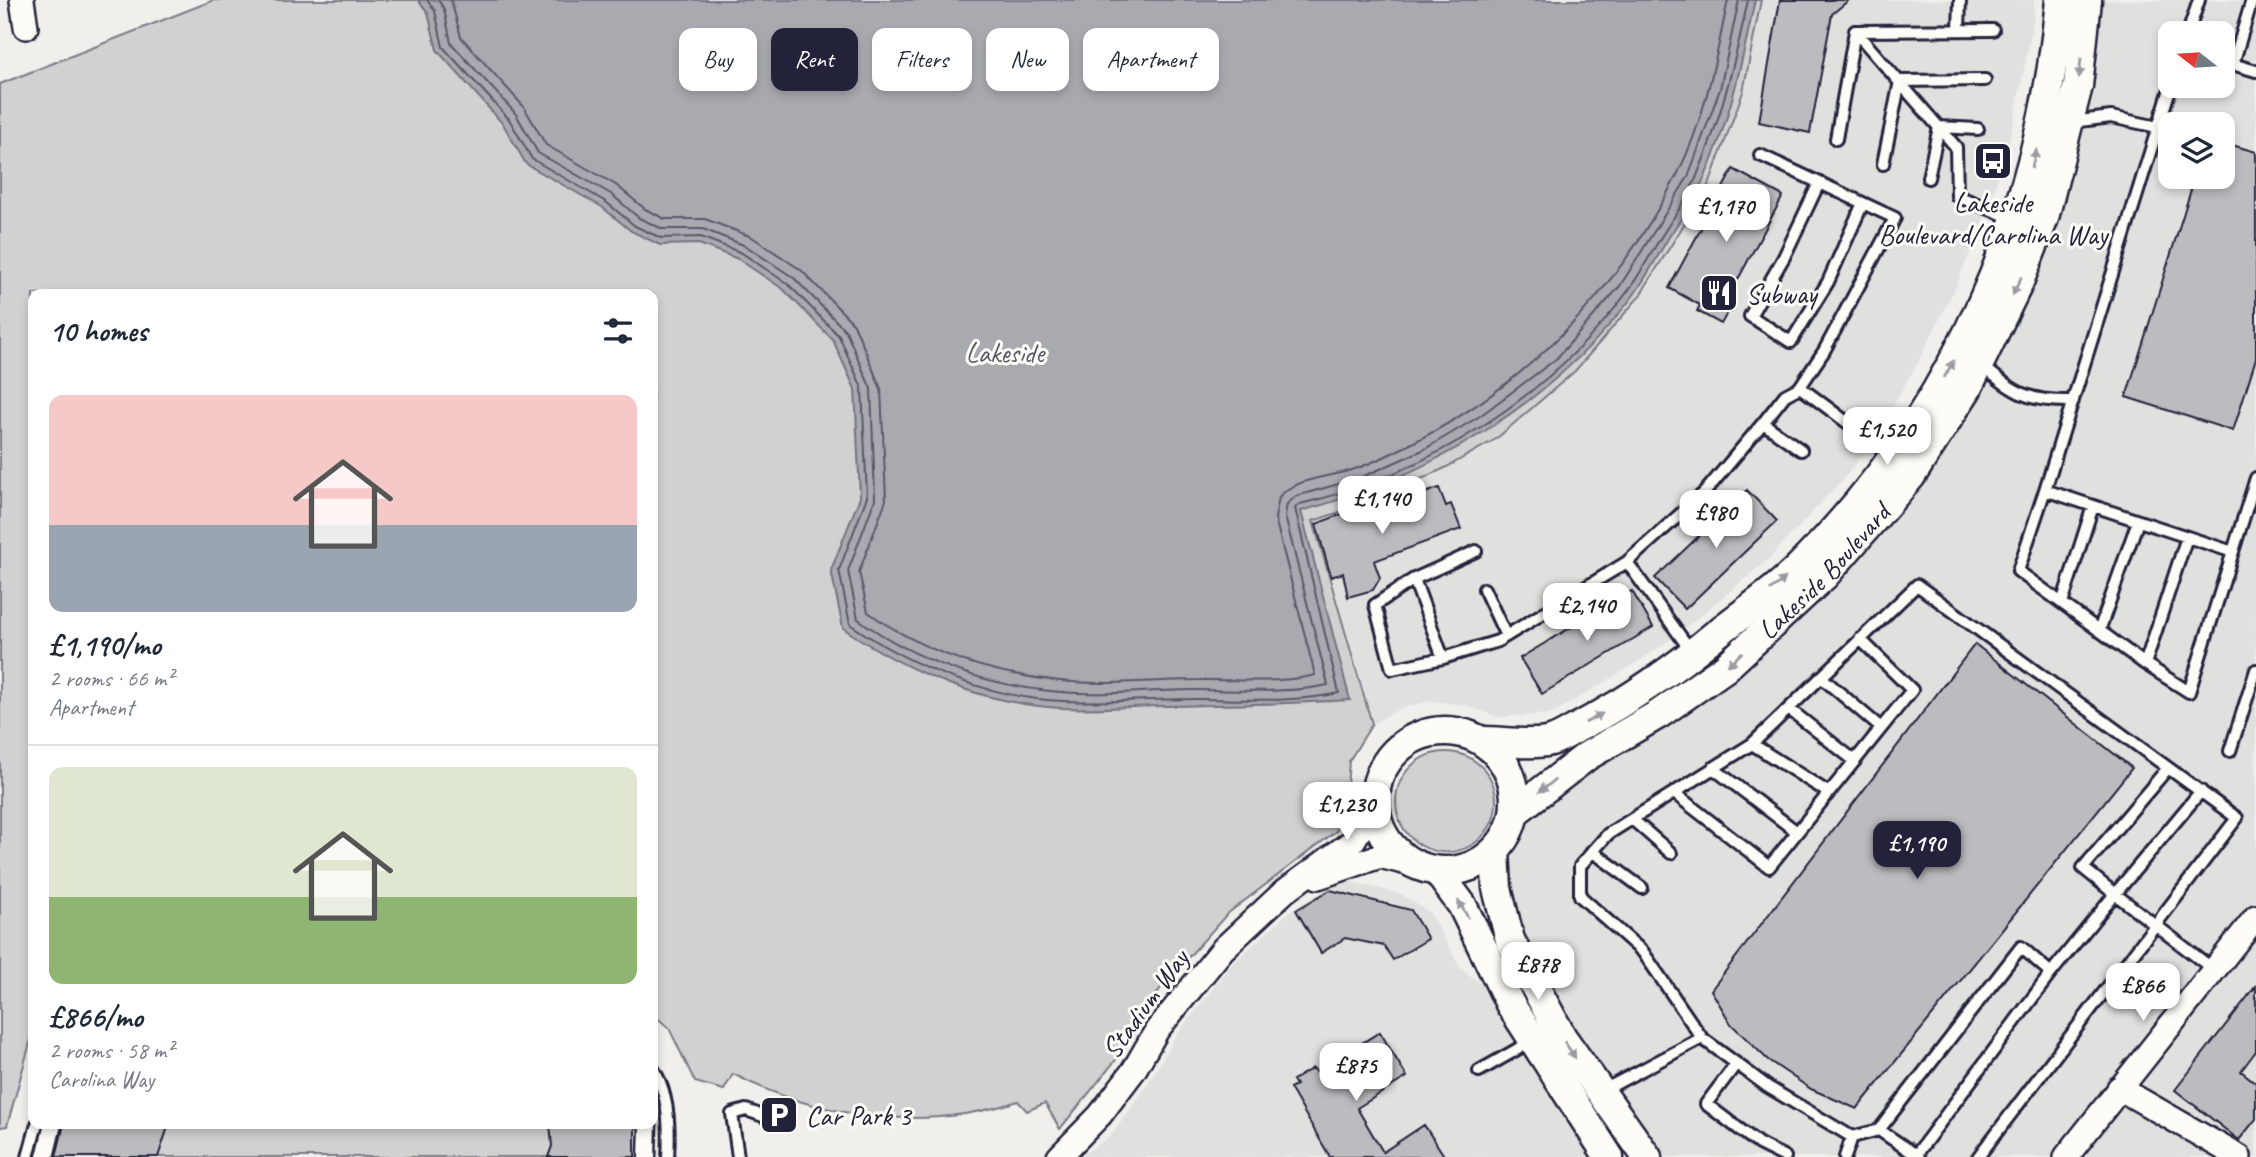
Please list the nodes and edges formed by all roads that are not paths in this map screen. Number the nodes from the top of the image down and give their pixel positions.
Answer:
1 (22, 0) edge
2 (1960, 0) edge
3 (2060, 0) edge
4 (2087, 0) edge
5 (2199, 0) edge
6 (2252, 0) edge
7 (2192, 21) edge
8 (26, 27) dead end
9 (1959, 30) junction
10 (1993, 30) dead end
11 (1856, 31) junction
12 (2235, 45) edge
13 (2235, 65) edge
14 (2256, 71) edge
15 (1985, 80) dead end
16 (1900, 81) junction
17 (2069, 123) junction
18 (1939, 127) junction
19 (2158, 127) joint
20 (1978, 129) dead end
21 (1836, 139) dead end
22 (1760, 155) dead end
23 (1883, 164) dead end
24 (1928, 178) dead end
25 (1819, 183) junction
26 (1863, 203) junction
27 (2015, 219) junction
28 (1979, 362) junction
29 (1800, 387) junction
30 (2073, 401) junction
31 (1763, 423) junction
32 (1801, 450) dead end
33 (1893, 457) junction
34 (2256, 478) edge
35 (2045, 490) junction
36 (2093, 506) junction
37 (2138, 521) junction
38 (2187, 537) junction
39 (1476, 551) dead end
40 (2233, 552) junction
41 (1627, 562) junction
42 (1414, 579) junction
43 (1484, 589) dead end
44 (2062, 603) junction
45 (2099, 631) junction
46 (1506, 636) junction
47 (1860, 639) junction
48 (1693, 654) junction
49 (1443, 658) junction
50 (2145, 664) junction
51 (2256, 670) edge
52 (1821, 677) junction
53 (1789, 709) junction
54 (1881, 728) junction
55 (1483, 741) junction
56 (1752, 744) junction
57 (2230, 751) dead end
58 (1854, 761) junction
59 (1713, 768) junction
60 (2168, 768) junction
61 (2201, 791) junction
62 (1674, 793) junction
63 (1829, 793) junction
64 (1375, 804) junction
65 (1516, 811) junction
66 (1632, 819) junction
67 (1797, 832) junction
68 (1495, 851) junction
69 (1592, 851) junction
70 (1671, 853) dead end
71 (1426, 868) junction
72 (1642, 888) dead end
73 (1285, 891) junction
74 (2115, 894) junction
75 (2256, 917) edge
76 (2155, 922) junction
77 (2214, 970) junction
78 (2051, 973) junction
79 (1702, 1038) junction
80 (1533, 1041) junction
81 (1737, 1064) junction
82 (1479, 1071) dead end
83 (658, 1076) edge
84 (2119, 1088) junction
85 (1599, 1093) junction
86 (766, 1117) dead end
87 (36, 1129) edge
88 (52, 1129) edge
89 (648, 1129) edge
90 (1879, 1130) junction
91 (1852, 1137) junction
92 (1604, 1154) edge
93 (1917, 1156) edge
94 (29, 1157) edge
95 (46, 1157) edge
96 (647, 1157) edge
97 (668, 1157) edge
98 (738, 1157) edge
99 (1059, 1157) edge
100 (1647, 1157) edge
101 (1785, 1157) edge
102 (1845, 1157) edge
103 (1978, 1157) edge
104 (2066, 1157) edge
105 (2239, 1157) edge

1 - 8 street
2 - 9 lane
27 -> 3 street, Lakeside Boulevard
4 -> 17 street, Lakeside Boulevard
5 - 7 lane
6 - 12 lane
9 - 10 lane
9 - 11 lane
11 - 16 lane
11 - 21 lane
13 - 14 lane
15 - 16 lane
16 - 18 lane
16 - 23 lane
17 - 19 lane
17 -> 28 street, Lakeside Boulevard
18 - 20 lane
18 - 24 lane
18 - 27 lane
19 - 30 lane
22 - 25 lane
25 - 26 lane
25 - 26 lane
26 - 29 lane
33 -> 27 street, Lakeside Boulevard
28 - 30 lane
28 -> 65 street, Lakeside Boulevard
29 - 31 lane
29 - 33 lane
30 - 35 lane
31 - 32 lane
31 - 41 lane
48 -> 33 street, Lakeside Boulevard
34 - 40 lane
35 - 36 lane
35 - 44 lane
36 - 37 lane
36 - 44 lane
37 - 38 lane
37 - 45 lane
38 - 40 lane
38 - 50 lane
39 - 42 lane
40 - 50 lane
41 - 46 lane
41 - 48 lane
42 - 49 lane
42 - 49 lane
43 - 46 lane
44 - 45 lane
45 - 50 lane
46 - 49 lane
47 - 52 lane
47 - 54 lane
47 - 60 lane
55 -> 48 street, Lakeside Boulevard
51 - 57 lane
52 - 53 lane
52 - 54 lane
53 - 56 lane
53 - 58 lane
54 - 58 lane
55 - 64 street
55 - 65 street
56 - 59 lane
56 - 63 lane
58 - 63 lane
59 - 62 lane
59 - 67 lane
60 - 61 lane
60 - 74 lane
61 - 74 lane
61 - 76 lane
62 - 66 lane
62 - 67 lane
63 - 67 lane
64 - 71 street
64 - 73 street, Stadium Way
65 - 68 street
66 - 69 lane
66 - 70 lane
68 - 71 street
68 -> 85 street
69 - 72 lane
69 - 79 lane
71 - 73 street, Stadium Way
80 -> 71 street
73 - 99 street, Stadium Way
74 - 76 lane
74 - 78 lane
75 - 77 street
76 - 77 lane
76 - 103 lane
77 - 84 street
78 - 90 lane
78 - 93 lane
79 - 81 lane
79 - 85 lane
80 - 82 lane
80 - 92 street
81 - 91 lane
81 - 101 lane
83 - 97 lane
84 - 104 street
84 - 105 street
85 - 100 street
86 - 98 lane
87 - 94 lane
88 - 95 street
89 - 96 street
90 - 91 lane
90 - 93 lane
91 - 102 lane

